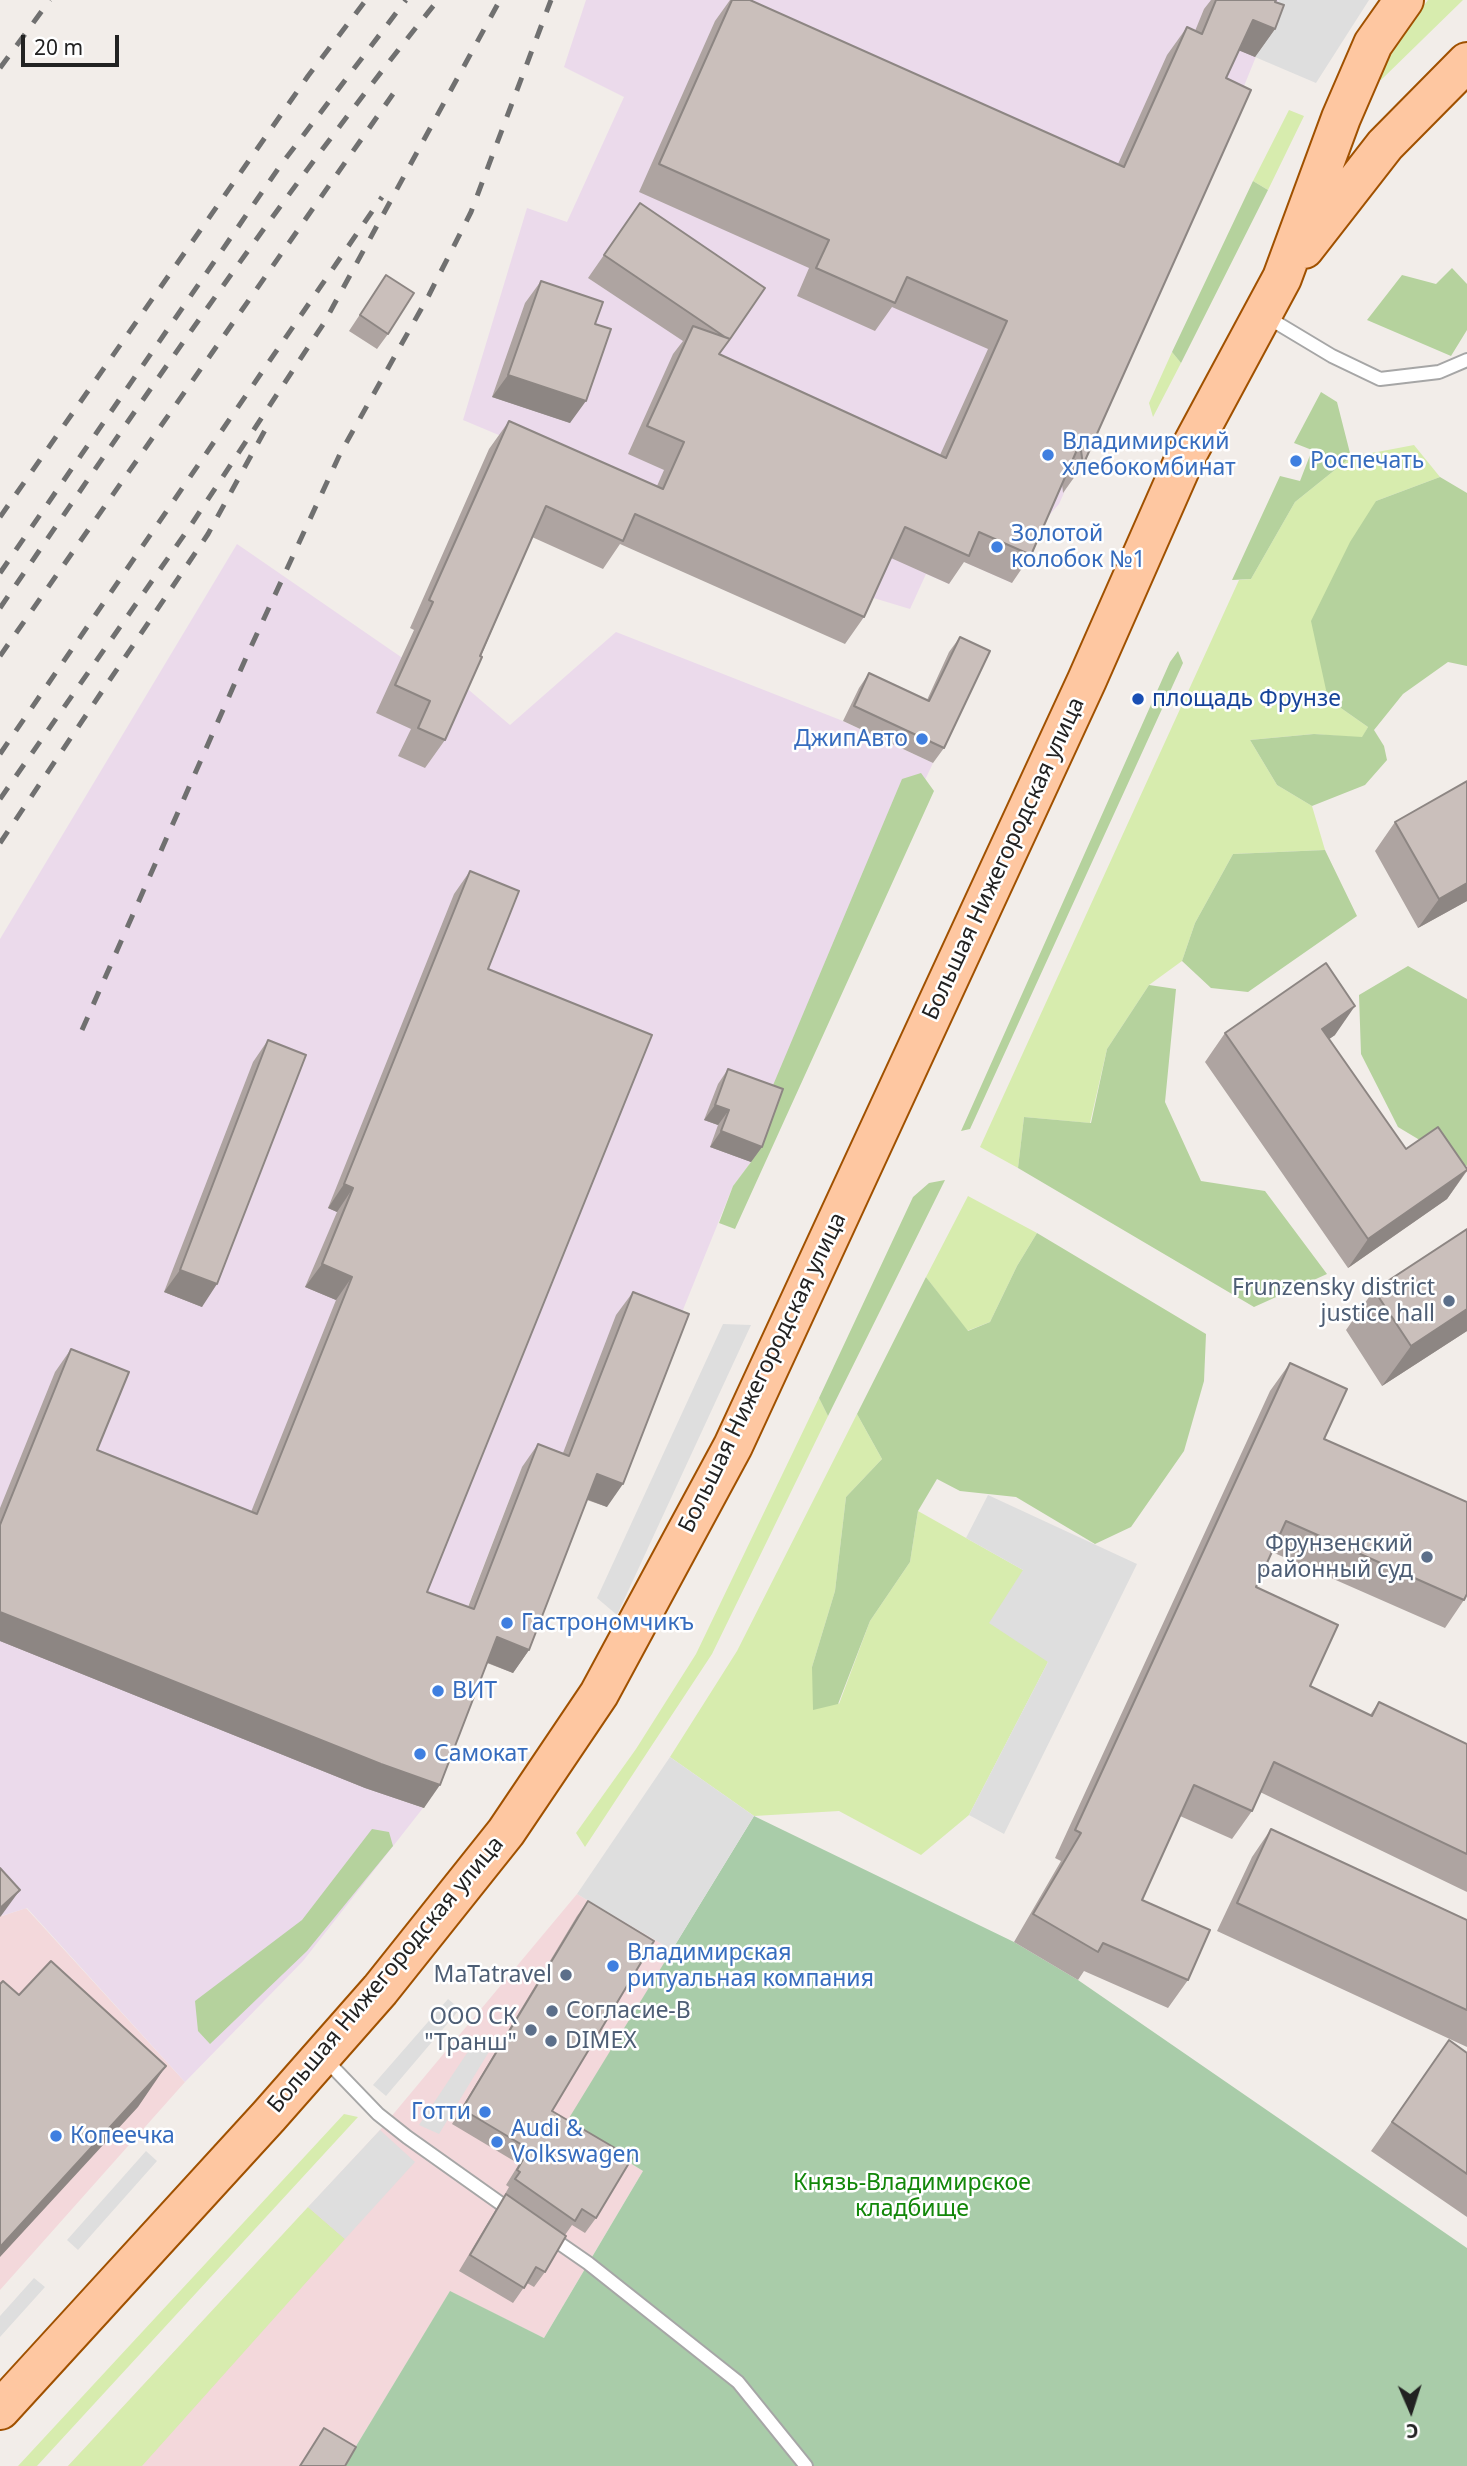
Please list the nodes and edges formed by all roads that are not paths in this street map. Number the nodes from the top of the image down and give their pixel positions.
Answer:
1 (1404, 0) edge
2 (1467, 62) edge
3 (1282, 278) junction
4 (1263, 315) junction
5 (1467, 360) edge
6 (322, 2056) junction
7 (0, 2410) edge
8 (806, 2466) edge

1 - 3 main road, Большая Нижегородская улица
2 - 3 main road, Большая Нижегородская улица
3 - 4 main road, Большая Нижегородская улица
4 - 5 lane
4 - 6 main road, Большая Нижегородская улица
6 - 7 main road, Большая Нижегородская улица
6 - 8 lane

